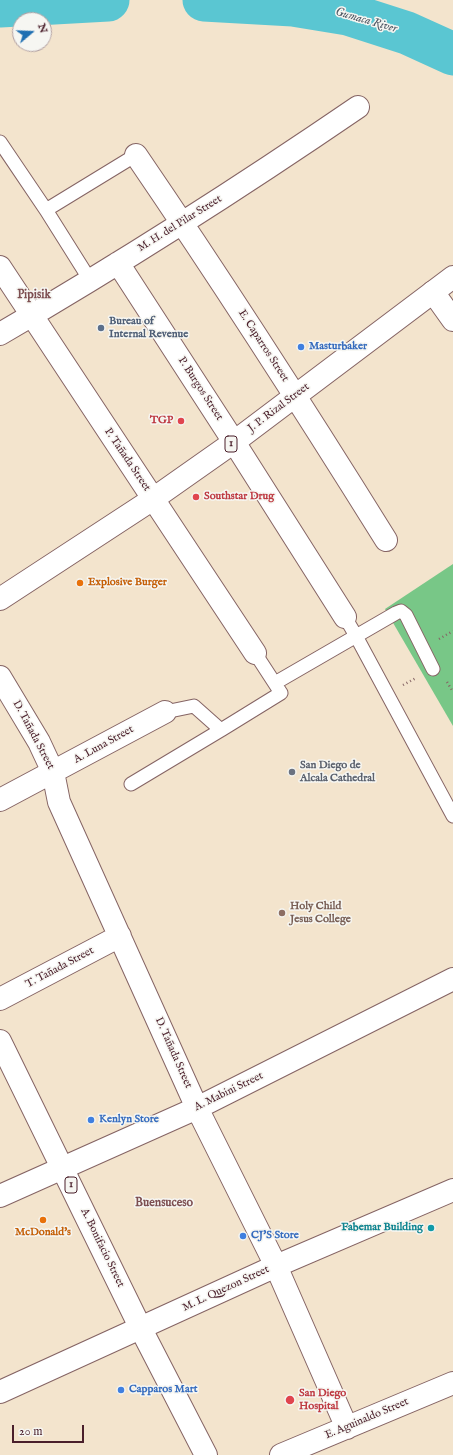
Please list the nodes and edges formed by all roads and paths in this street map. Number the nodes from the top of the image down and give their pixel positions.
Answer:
1 (358, 107) dead end
2 (0, 142) edge
3 (136, 155) joint
4 (46, 210) junction
5 (182, 223) junction
6 (118, 263) junction
7 (0, 267) edge
8 (453, 276) edge
9 (90, 280) junction
10 (433, 292) junction
11 (32, 316) junction
12 (453, 320) edge
13 (0, 334) edge
14 (296, 396) junction
15 (234, 442) junction
16 (153, 498) junction
17 (386, 540) dead end
18 (0, 599) edge
19 (345, 617) joint
20 (356, 636) junction
21 (256, 653) joint
22 (433, 669) joint
23 (0, 677) edge
24 (275, 683) junction
25 (387, 693) junction
26 (165, 712) joint
27 (221, 730) junction
28 (53, 772) junction
29 (131, 784) dead end
30 (0, 800) edge
31 (453, 816) edge
32 (120, 936) junction
33 (453, 979) edge
34 (0, 999) edge
35 (0, 1041) edge
36 (198, 1108) junction
37 (62, 1167) junction
38 (453, 1190) edge
39 (0, 1196) edge
40 (276, 1266) junction
41 (141, 1328) junction
42 (453, 1383) edge
43 (0, 1392) edge
44 (347, 1428) junction
45 (206, 1455) edge
46 (281, 1455) edge

1 - 5 street, M. H. del Pilar Street
2 - 4 lane
3 - 4 lane
3 - 5 street, E. Caparros Street
4 - 9 lane
5 - 6 street, M. H. del Pilar Street
5 - 14 street, E. Caparros Street
6 - 9 street, M. H. del Pilar Street
6 - 15 street, P. Burgos Street
7 - 11 street, P. Tañada Street
8 - 10 street, J. P. Rizal Street / 1
9 - 11 street, M. H. del Pilar Street
10 - 12 street
10 - 14 street, J. P. Rizal Street / 1
11 - 13 street, M. H. del Pilar Street
11 - 16 street, P. Tañada Street
14 - 15 street, J. P. Rizal Street / 1
14 - 17 street, E. Caparros Street
15 - 16 street, J. P. Rizal Street / 1
15 - 19 street, P. Burgos Street
16 - 18 street, J. P. Rizal Street / 1
16 - 21 street, P. Tañada Street
19 - 20 lane
20 - 22 lane
20 - 24 lane
20 - 25 lane
21 - 24 lane
22 - 25 path
23 - 28 street, D. Tañada Street
24 - 27 lane
25 - 31 lane
26 - 27 lane
26 - 28 street, A. Luna Street
27 - 29 lane
28 - 30 street, A. Luna Street
28 - 32 street, D. Tañada Street
32 - 34 street, T. Tañada Street
32 - 36 street, D. Tañada Street
33 - 36 street, A. Mabini Street
35 - 37 street, A. Bonifacio Street / 1
36 - 37 street, A. Mabini Street
36 - 40 street, D. Tañada Street
37 - 39 street, A. Mabini Street
37 - 41 street, A. Bonifacio Street / 1
38 - 40 street, M. L. Quezon Street
40 - 41 street, M. L. Quezon Street
40 - 44 street, D. Tañada Street
41 - 43 street, M. L. Quezon Street
41 - 45 street, A. Bonifacio Street / 1
42 - 44 street, E. Aguinaldo Street
44 - 46 street, E. Aguinaldo Street

